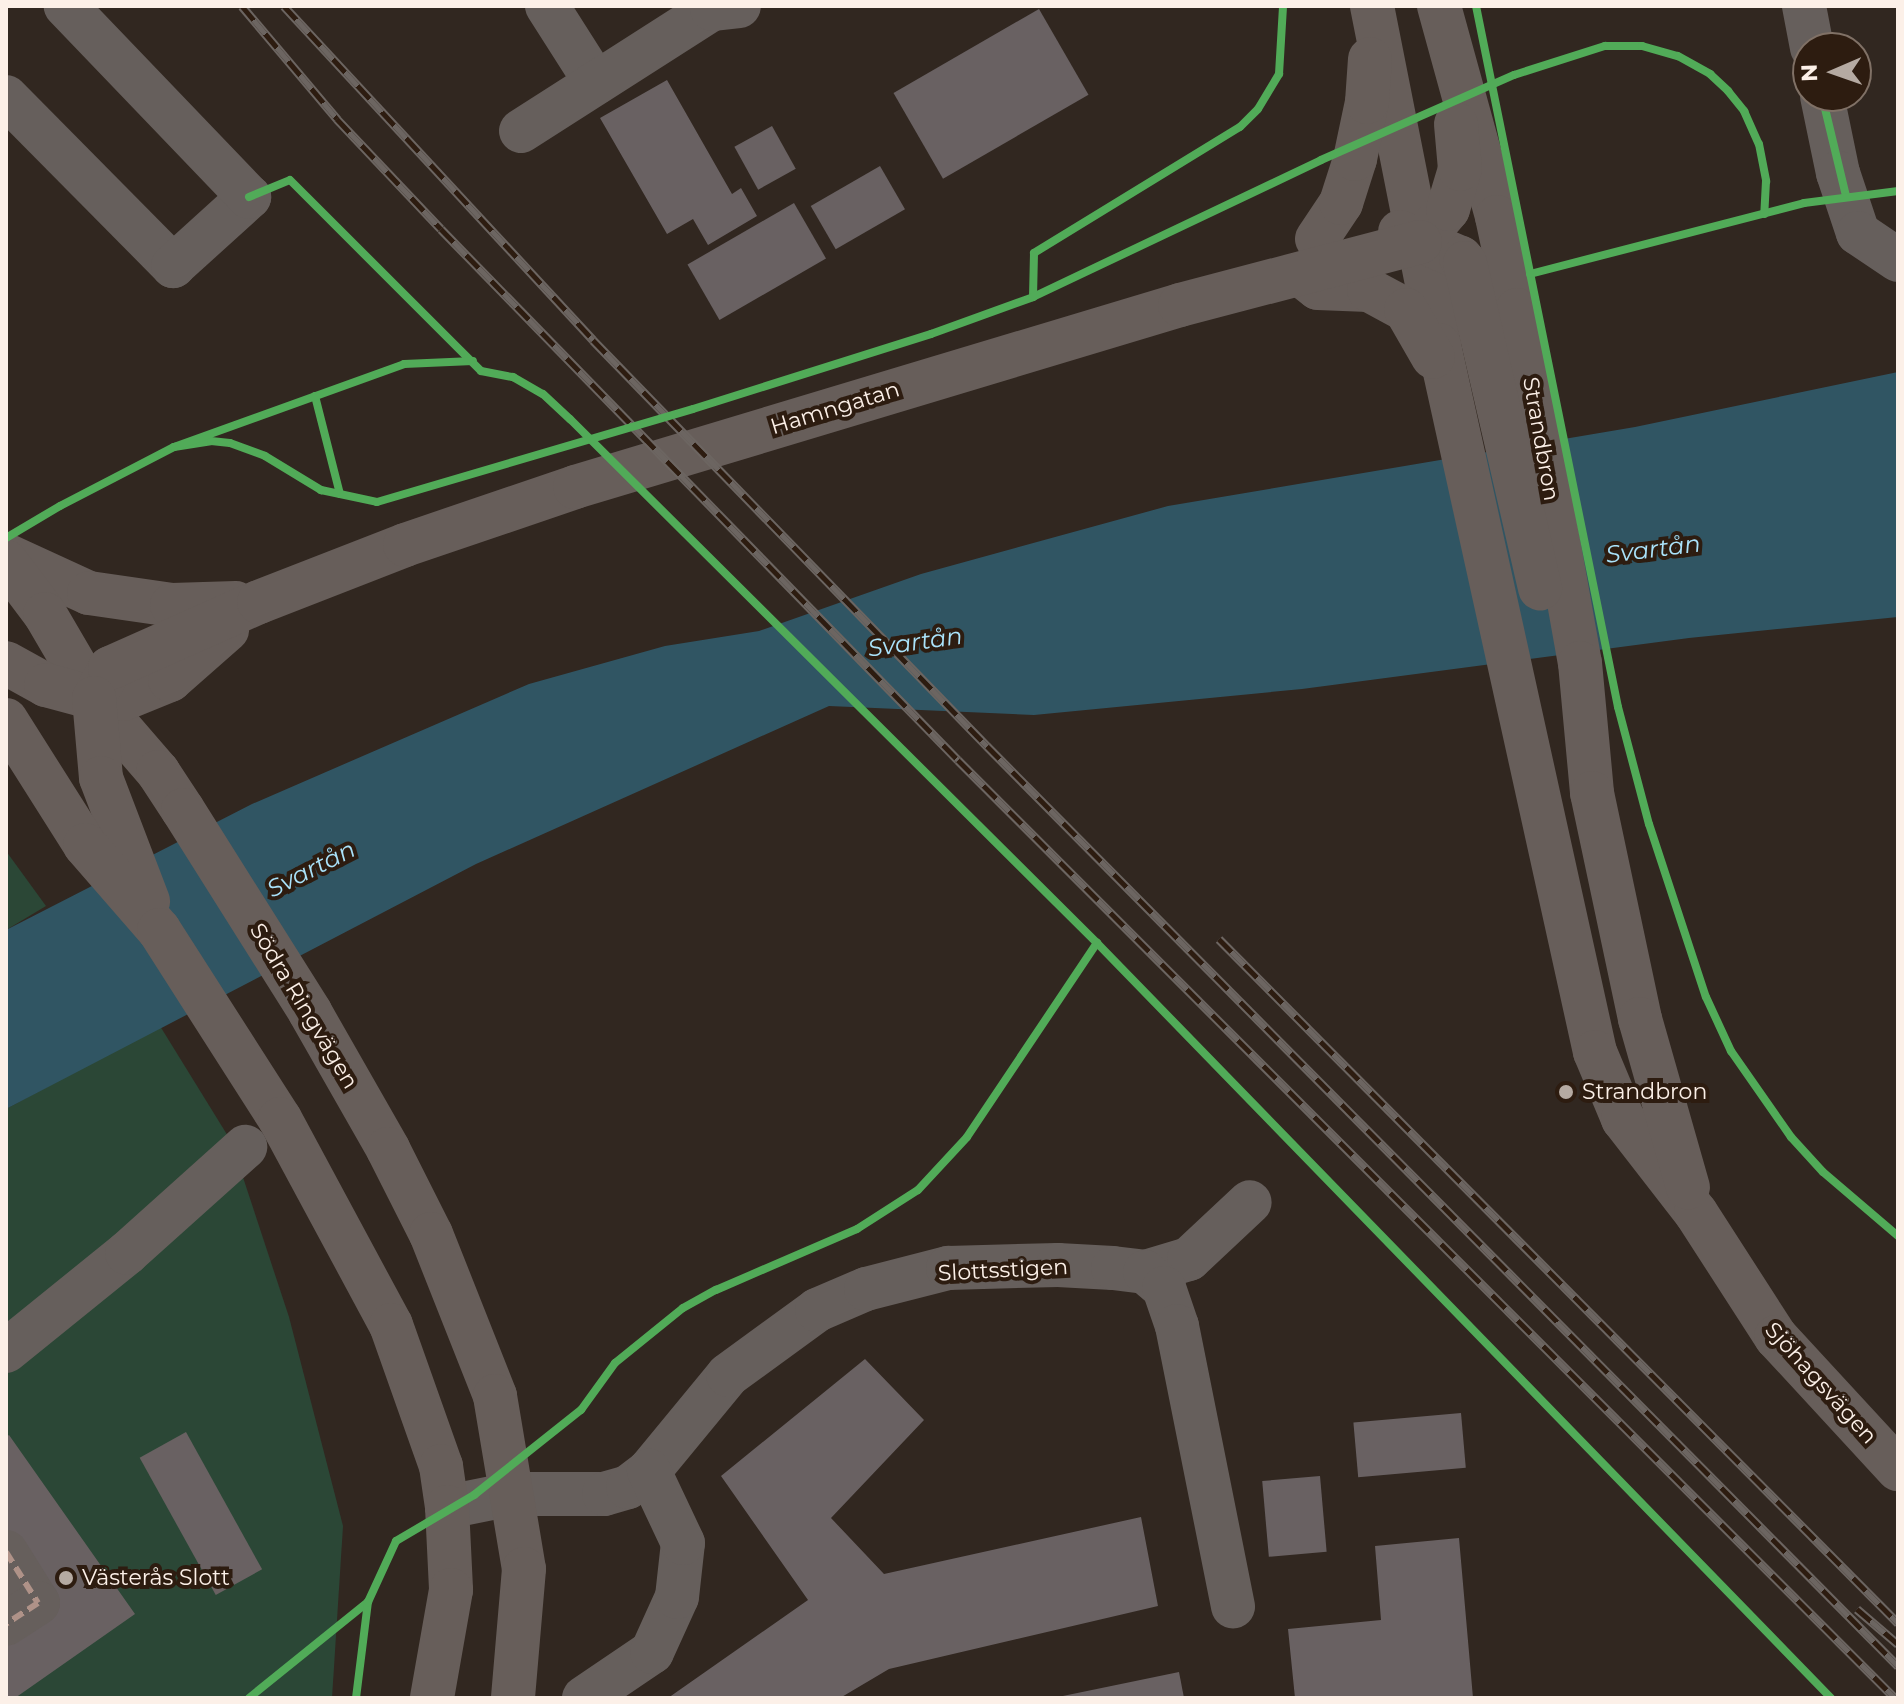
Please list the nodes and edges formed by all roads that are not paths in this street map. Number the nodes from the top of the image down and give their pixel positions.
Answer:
1 (66, 6) edge
2 (547, 6) edge
3 (739, 6) edge
4 (1804, 6) edge
5 (1373, 7) edge
6 (1442, 15) edge
7 (1809, 32) edge
8 (596, 83) junction
9 (6, 97) edge
10 (1825, 112) edge
11 (521, 131) dead end
12 (1420, 242) junction
13 (1307, 256) junction
14 (1898, 260) edge
15 (1486, 410) junction
16 (6, 555) edge
17 (6, 562) edge
18 (259, 602) junction
19 (6, 663) edge
20 (170, 680) junction
21 (94, 698) junction
22 (6, 720) edge
23 (158, 772) junction
24 (116, 858) junction
25 (245, 1147) dead end
26 (1250, 1202) dead end
27 (1696, 1213) junction
28 (1145, 1272) junction
29 (6, 1351) edge
30 (1891, 1447) edge
31 (649, 1471) junction
32 (512, 1494) junction
33 (447, 1507) junction
34 (6, 1552) edge
35 (1233, 1606) dead end
36 (6, 1624) edge
37 (432, 1698) edge
38 (513, 1698) edge
39 (584, 1698) edge

1 - 9 street
2 - 8 street
3 - 8 street
4 - 7 street
5 - 12 main road, Strandbron
5 - 13 main road
6 - 12 main road
6 - 15 main road, Strandbron
8 - 11 street
10 - 14 street
12 - 13 main road, Hamngatan
12 - 15 main road, Strandbron
12 - 15 main road, Hamngatan
13 - 15 main road
13 - 18 main road, Hamngatan
15 - 27 main road
15 - 27 main road, Strandbron
16 - 18 main road
17 - 21 main road, Södra Ringvägen
18 - 20 main road, Hamngatan
18 - 21 main road, Hamngatan
19 - 21 main road
20 - 21 main road, Hamngatan
20 - 23 main road
21 - 23 main road, Södra Ringvägen
21 - 24 main road
22 - 24 main road
23 - 32 main road, Södra Ringvägen
24 - 33 main road
25 - 29 street
26 - 28 street
27 - 30 main road, Sjöhagsvägen
28 - 31 street, Slottsstigen
28 - 35 street
31 - 32 street, Slottsstigen
31 - 39 street
32 - 33 street, Slottsstigen
32 - 38 main road, Södra Ringvägen
33 - 37 main road
34 - 36 street

